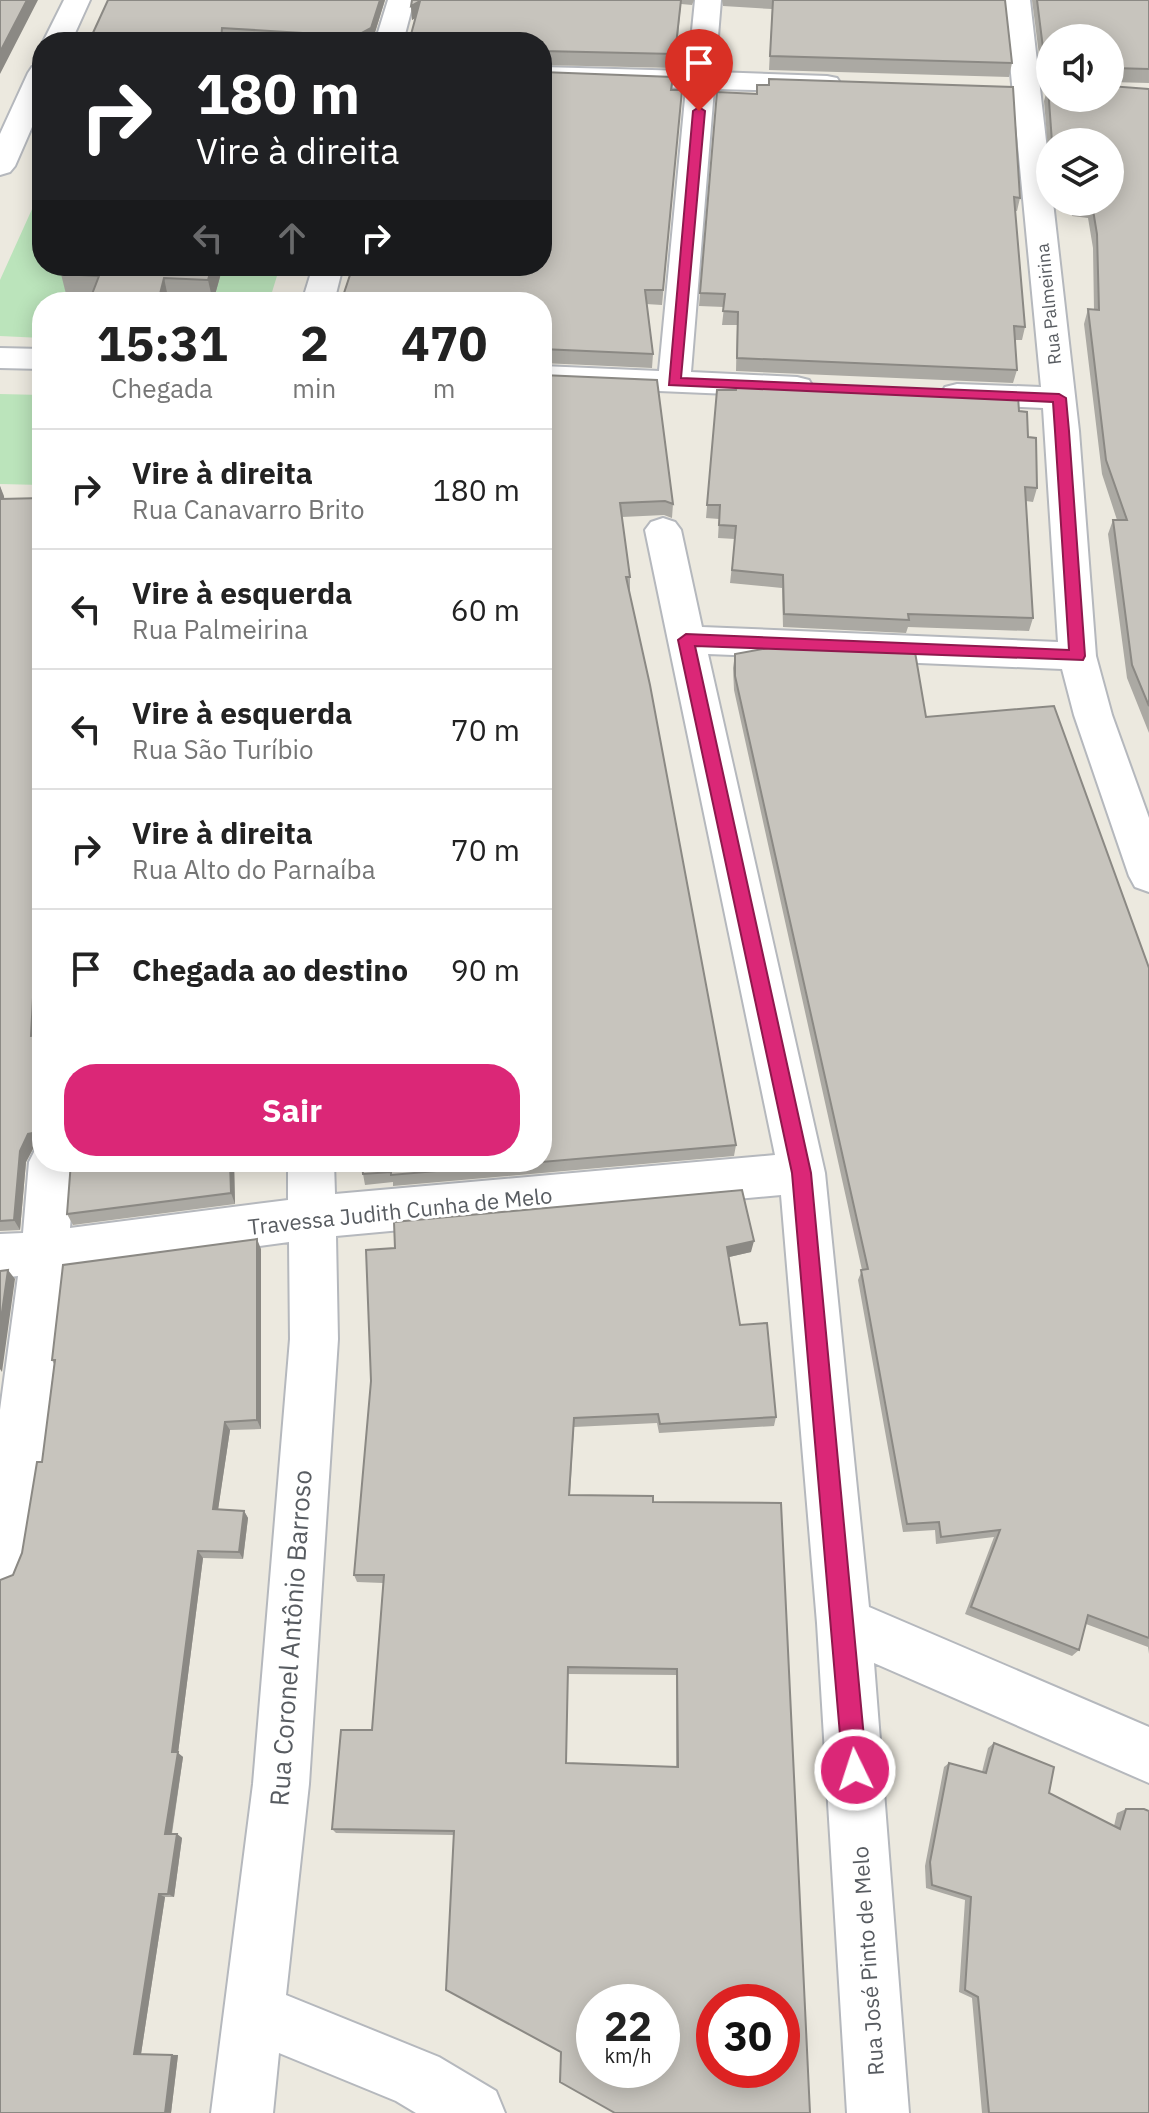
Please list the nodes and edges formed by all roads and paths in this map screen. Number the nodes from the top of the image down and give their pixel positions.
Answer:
1 (77, 0) edge
2 (401, 0) edge
3 (708, 0) edge
4 (1017, 0) edge
5 (62, 32) edge
6 (392, 32) edge
7 (552, 75) edge
8 (702, 81) junction
9 (859, 85) edge
10 (1025, 89) edge
11 (32, 95) edge
12 (0, 166) edge
13 (0, 358) edge
14 (32, 359) edge
15 (552, 376) edge
16 (674, 382) junction
17 (828, 388) edge
18 (920, 392) edge
19 (1059, 398) junction
20 (663, 530) dead end
21 (686, 640) junction
22 (1077, 656) junction
23 (1149, 876) edge
24 (49, 1172) edge
25 (311, 1172) edge
26 (802, 1173) junction
27 (313, 1218) junction
28 (23, 1255) edge
29 (0, 1560) edge
30 (844, 1623) junction
31 (1149, 1755) edge
32 (256, 2013) junction
33 (242, 2113) edge
34 (474, 2113) edge
35 (878, 2113) edge

1 - 5 street
2 - 6 street
3 - 8 street
4 - 10 street, Rua Palmeirina
7 - 8 street
8 - 9 street
8 - 16 street
10 - 19 street, Rua Palmeirina
11 - 12 street
13 - 14 street
15 - 16 street
16 - 17 street
18 - 19 street
19 - 22 street, Rua Palmeirina
20 - 21 street, Rua José Pinto de Melo
21 - 22 street
21 - 26 street, Rua José Pinto de Melo
22 - 23 street, Rua Palmeirina
24 - 28 street
25 - 27 street, Rua Coronel Antônio Barroso
26 - 27 street, Travessa Judith Cunha de Melo
26 - 30 street, Rua José Pinto de Melo
27 - 28 street, Travessa Judith Cunha de Melo
27 - 32 street, Rua Coronel Antônio Barroso
28 - 29 street
30 - 31 street
30 - 35 street, Rua José Pinto de Melo
32 - 33 street, Rua Coronel Antônio Barroso
32 - 34 street

